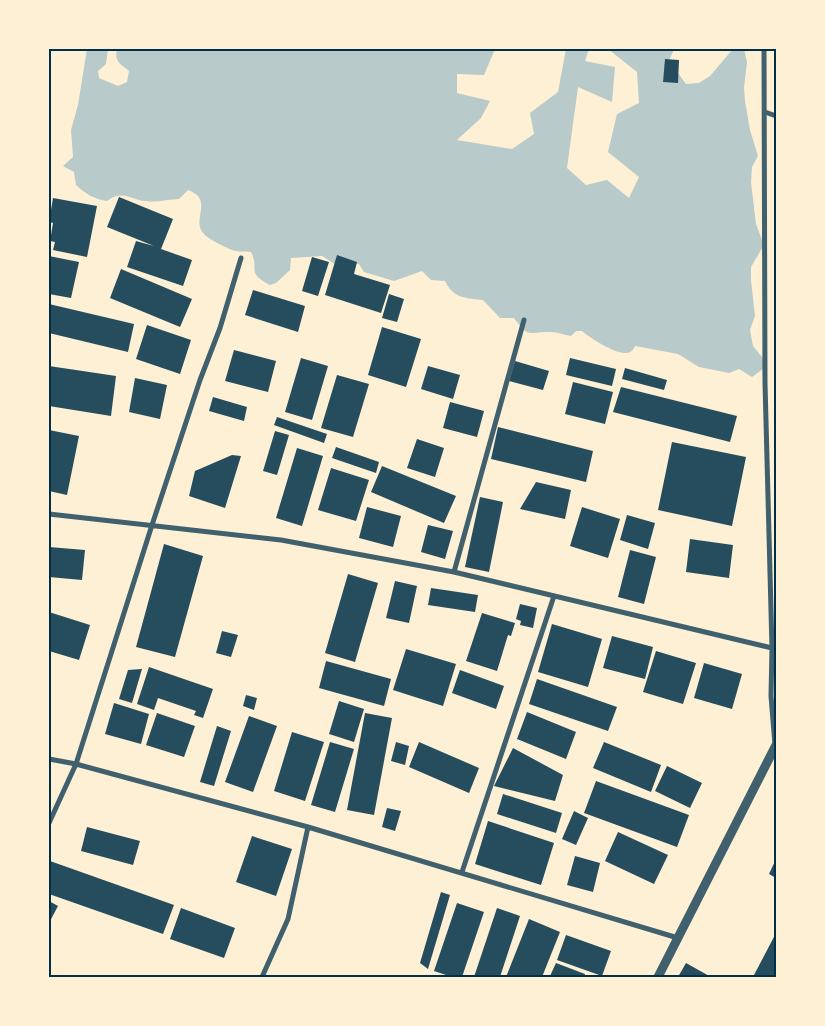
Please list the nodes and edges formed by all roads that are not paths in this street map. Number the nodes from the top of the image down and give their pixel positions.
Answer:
1 (764, 49) edge
2 (765, 112) junction
3 (776, 116) edge
4 (241, 258) dead end
5 (524, 320) dead end
6 (49, 514) edge
7 (152, 526) junction
8 (454, 572) junction
9 (554, 596) junction
10 (772, 648) junction
11 (776, 746) edge
12 (49, 760) edge
13 (76, 764) junction
14 (49, 823) edge
15 (308, 827) junction
16 (462, 872) junction
17 (678, 938) junction
18 (262, 977) edge
19 (658, 977) edge

1 - 2 street
2 - 3 street
2 - 10 street
4 - 7 street
5 - 8 street
6 - 7 street
7 - 8 street
7 - 13 street
8 - 9 street
9 - 10 street
9 - 16 street
10 - 11 street
11 - 17 street
12 - 13 street
13 - 14 street
13 - 15 street
15 - 16 street
15 - 18 street
16 - 17 street
17 - 19 street

